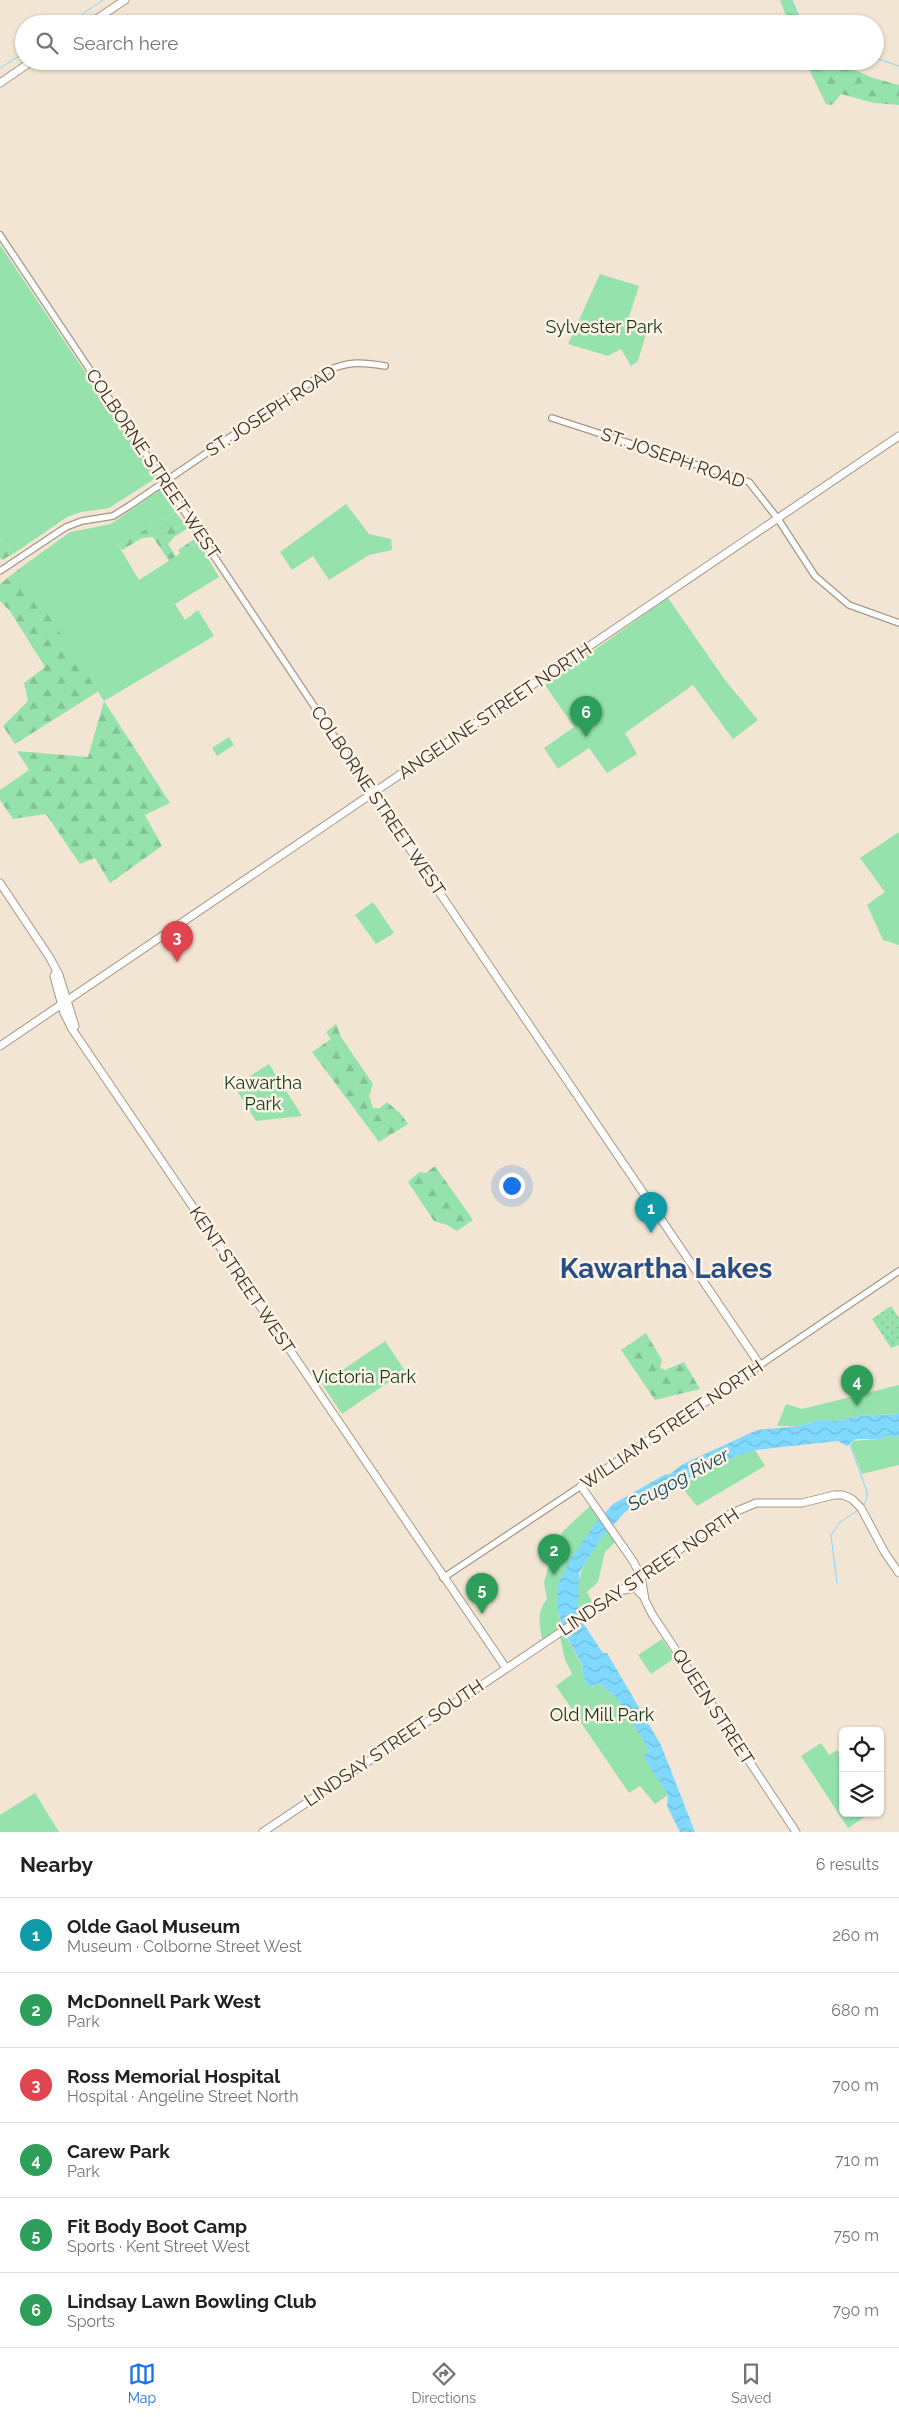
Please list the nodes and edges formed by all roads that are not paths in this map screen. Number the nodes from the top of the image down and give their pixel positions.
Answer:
1 (125, 0) edge
2 (102, 15) edge
3 (19, 70) edge
4 (0, 83) edge
5 (0, 234) edge
6 (385, 366) dead end
7 (552, 418) dead end
8 (899, 436) edge
9 (165, 481) junction
10 (778, 519) junction
11 (0, 571) edge
12 (899, 622) edge
13 (372, 793) junction
14 (0, 883) edge
15 (64, 1003) junction
16 (0, 1046) edge
17 (899, 1271) edge
18 (760, 1365) junction
19 (582, 1486) junction
20 (899, 1573) edge
21 (641, 1576) junction
22 (443, 1578) junction
23 (618, 1592) junction
24 (646, 1600) junction
25 (525, 1654) joint
26 (506, 1668) junction
27 (263, 1832) edge
28 (796, 1832) edge

1 - 2 main road
3 - 4 main road
5 - 9 street, COLBORNE STREET WEST
6 - 9 street, ST. JOSEPH ROAD
7 - 10 street, ST. JOSEPH ROAD
8 - 10 main road, ANGELINE STREET NORTH
9 - 11 street, ST. JOSEPH ROAD
9 - 13 street, COLBORNE STREET WEST
10 - 12 street, ST. JOSEPH ROAD
10 - 13 main road, ANGELINE STREET NORTH
13 - 15 main road, ANGELINE STREET NORTH
13 - 18 main road, COLBORNE STREET WEST
14 - 15 main road, KENT STREET WEST
15 - 16 main road, ANGELINE STREET NORTH
15 - 22 main road, KENT STREET WEST
17 - 18 street, WILLIAM STREET NORTH
18 - 19 main road, WILLIAM STREET NORTH
19 - 21 main road
19 - 22 street, WILLIAM STREET NORTH
20 - 21 main road, LINDSAY STREET NORTH
21 - 23 main road, LINDSAY STREET NORTH
21 - 24 main road, QUEEN STREET
22 - 26 main road, KENT STREET WEST
23 - 24 main road
23 - 25 main road, LINDSAY STREET NORTH
24 - 28 main road, QUEEN STREET
25 - 26 main road, LINDSAY STREET SOUTH
26 - 27 main road, LINDSAY STREET SOUTH

